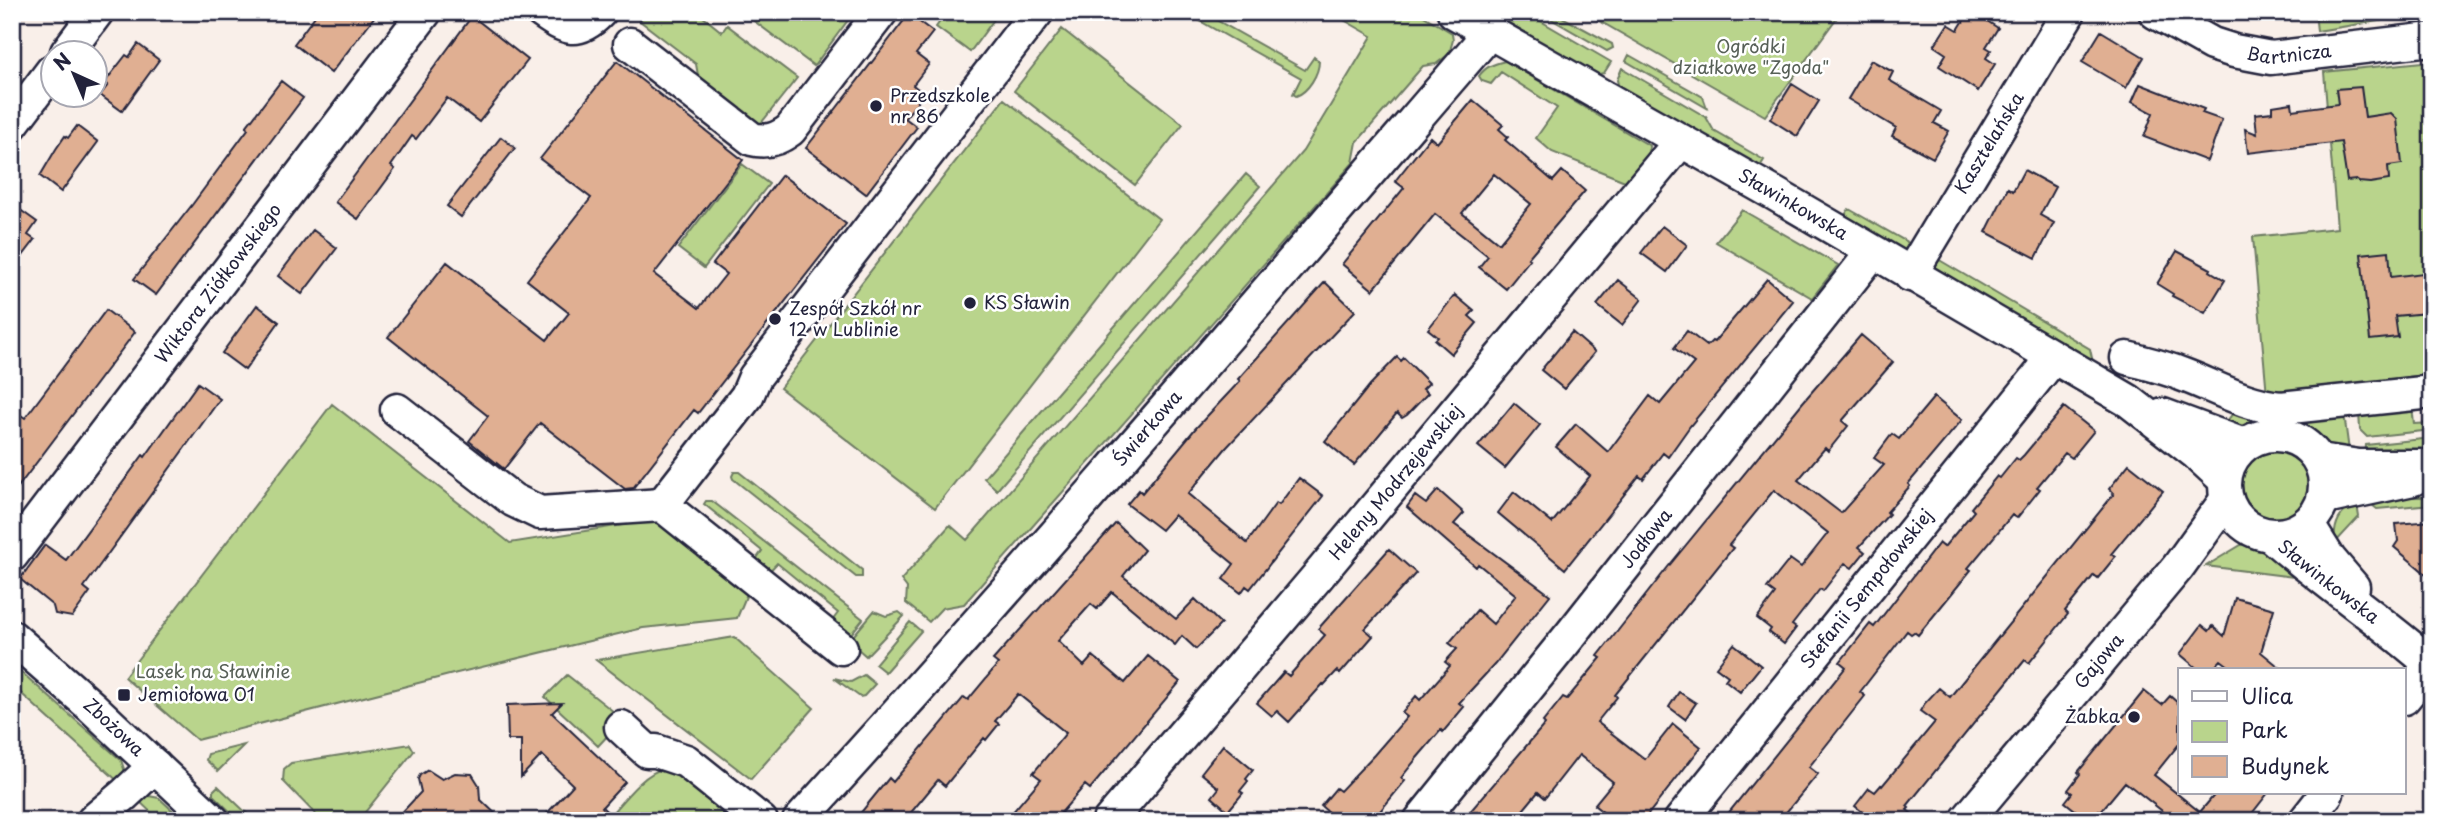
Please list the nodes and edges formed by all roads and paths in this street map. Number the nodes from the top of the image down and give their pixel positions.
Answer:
1 (97, 12) edge
2 (425, 12) edge
3 (542, 12) edge
4 (600, 12) edge
5 (881, 12) edge
6 (1037, 12) edge
7 (1454, 12) edge
8 (2069, 12) edge
9 (2155, 12) edge
10 (1487, 31) junction
11 (78, 38) edge
12 (2432, 39) edge
13 (629, 44) dead end
14 (38, 90) edge
15 (12, 124) edge
16 (1681, 141) junction
17 (1872, 253) junction
18 (1910, 275) junction
19 (2053, 358) junction
20 (2127, 358) dead end
21 (2432, 392) edge
22 (2129, 401) junction
23 (397, 410) dead end
24 (2244, 444) junction
25 (2319, 460) junction
26 (2432, 466) edge
27 (2432, 475) edge
28 (2225, 490) junction
29 (2325, 498) junction
30 (662, 505) junction
31 (2308, 525) junction
32 (2260, 531) junction
33 (12, 555) edge
34 (2178, 567) junction
35 (2389, 627) junction
36 (12, 637) edge
37 (841, 648) dead end
38 (2431, 665) edge
39 (2406, 696) edge
40 (621, 727) dead end
41 (155, 766) junction
42 (2326, 794) edge
43 (93, 821) edge
44 (213, 821) edge
45 (761, 821) edge
46 (799, 821) edge
47 (1109, 821) edge
48 (1420, 821) edge
49 (1680, 821) edge
50 (1966, 821) edge
51 (2305, 821) edge

1 - 11 street
2 - 33 street, Wiktora Ziółkowskiego
3 - 4 street
5 - 13 street
6 - 30 street
7 - 10 street, Sławinkowska
8 - 18 street, Kasztelańska
9 - 12 street, Bartnicza
10 - 16 street, Sławinkowska
10 - 46 street, Świerkowa
14 - 15 street
16 - 17 street, Sławinkowska
16 - 47 street, Heleny Modrzejewskiej
17 - 18 street, Sławinkowska
17 - 48 street, Jodłowa
18 - 19 street, Sławinkowska
19 - 22 street, Sławinkowska
19 - 49 street, Stefanii Sempołowskiej
20 - 21 street
22 - 24 street, Sławinkowska
22 - 28 street, Sławinkowska
23 - 30 street
24 - 25 street
24 - 28 street
25 - 26 street
25 - 29 street
27 - 29 street
28 - 32 street
28 - 34 street, Gajowa
29 - 31 street
30 - 37 street
31 - 32 street
31 - 35 street, Sławinkowska
32 - 34 street, Gajowa
32 - 35 street, Sławinkowska
34 - 50 street, Gajowa
35 - 38 street, Sławinkowska
36 - 41 street, Zbożowa
38 - 39 street
40 - 45 street
41 - 43 street
41 - 44 street, Zbożowa
42 - 51 street

